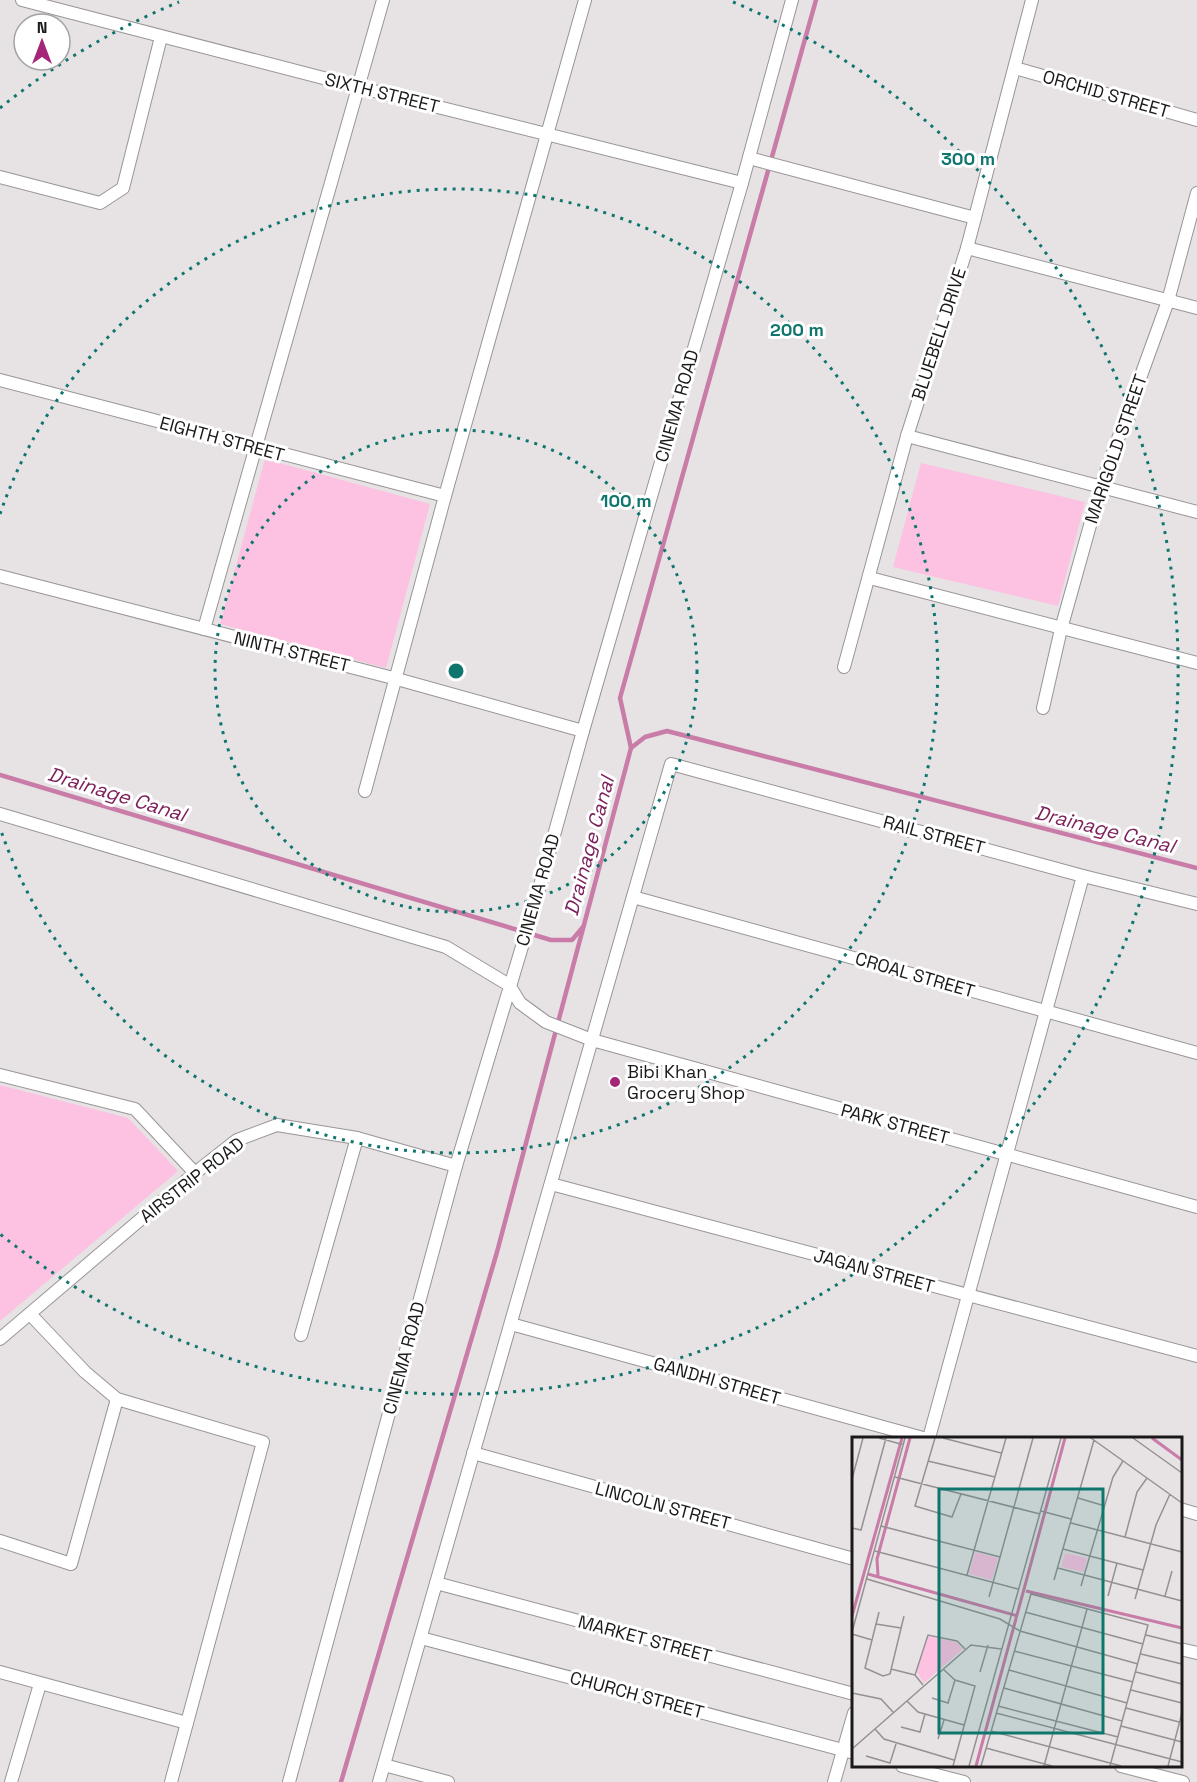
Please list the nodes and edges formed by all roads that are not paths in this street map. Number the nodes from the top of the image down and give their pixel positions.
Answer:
1 (22, 0) edge
2 (383, 0) edge
3 (585, 0) edge
4 (792, 0) edge
5 (1032, 0) edge
6 (161, 36) junction
7 (1015, 68) junction
8 (358, 87) junction
9 (1197, 120) edge
10 (549, 135) junction
11 (749, 158) junction
12 (0, 177) edge
13 (742, 183) junction
14 (1197, 193) edge
15 (975, 218) junction
16 (967, 248) junction
17 (1168, 301) junction
18 (1197, 308) edge
19 (0, 380) edge
20 (907, 436) junction
21 (256, 448) junction
22 (1101, 486) junction
23 (445, 496) junction
24 (1197, 512) edge
25 (0, 576) edge
26 (870, 578) junction
27 (1061, 628) junction
28 (204, 629) junction
29 (1197, 663) edge
30 (844, 668) dead end
31 (396, 679) junction
32 (1043, 708) dead end
33 (583, 731) junction
34 (365, 791) dead end
35 (0, 814) edge
36 (1083, 876) junction
37 (633, 897) junction
38 (1197, 904) edge
39 (509, 985) junction
40 (1046, 1012) junction
41 (592, 1040) junction
42 (1197, 1053) edge
43 (0, 1075) edge
44 (357, 1138) junction
45 (1007, 1155) junction
46 (456, 1166) junction
47 (195, 1173) junction
48 (551, 1184) junction
49 (1197, 1207) edge
50 (968, 1296) junction
51 (30, 1314) junction
52 (511, 1324) junction
53 (300, 1335) dead end
54 (0, 1339) edge
55 (1197, 1356) edge
56 (117, 1399) junction
57 (918, 1437) edge
58 (929, 1437) edge
59 (473, 1454) junction
60 (1182, 1510) edge
61 (1197, 1514) edge
62 (0, 1541) edge
63 (852, 1558) edge
64 (436, 1583) junction
65 (420, 1638) junction
66 (1182, 1649) edge
67 (1197, 1653) edge
68 (0, 1672) edge
69 (40, 1684) junction
70 (852, 1693) edge
71 (188, 1723) junction
72 (852, 1726) edge
73 (848, 1751) edge
74 (384, 1765) junction
75 (906, 1767) edge
76 (1125, 1767) edge
77 (11, 1782) edge
78 (171, 1782) edge
79 (289, 1782) edge
80 (379, 1782) edge
81 (448, 1782) edge
82 (834, 1782) edge
83 (964, 1782) edge
84 (1183, 1782) edge

1 - 6 street, SIXTH STREET
2 - 8 street
3 - 10 street
4 - 11 street, CINEMA ROAD
5 - 7 street, BLUEBELL DRIVE
6 - 8 street, SIXTH STREET
6 - 12 street
7 - 9 street, ORCHID STREET
7 - 15 street, BLUEBELL DRIVE
8 - 10 street, SIXTH STREET
8 - 21 street
10 - 13 street, SIXTH STREET
10 - 23 street
11 - 13 street, CINEMA ROAD
11 - 15 street
13 - 33 street, CINEMA ROAD
14 - 17 street, MARIGOLD STREET
15 - 16 street, BLUEBELL DRIVE
16 - 17 street
16 - 20 street, BLUEBELL DRIVE
17 - 18 street
17 - 22 street, MARIGOLD STREET
19 - 21 street, EIGHTH STREET
20 - 22 street
20 - 26 street, BLUEBELL DRIVE
21 - 23 street, EIGHTH STREET
21 - 28 street
22 - 24 street
22 - 27 street, MARIGOLD STREET
23 - 31 street
25 - 28 street, NINTH STREET
26 - 27 street
26 - 30 street, BLUEBELL DRIVE
27 - 29 street
27 - 32 street, MARIGOLD STREET
28 - 31 street, NINTH STREET
31 - 33 street, NINTH STREET
31 - 34 street
33 - 39 street, CINEMA ROAD
35 - 39 street
36 - 37 street, RAIL STREET
36 - 38 street, RAIL STREET
36 - 40 street
37 - 40 street, CROAL STREET
37 - 41 street
39 - 41 street, PARK STREET
39 - 46 street, CINEMA ROAD
40 - 42 street, CROAL STREET
40 - 45 street
41 - 45 street, PARK STREET
41 - 48 street
43 - 47 street
44 - 46 street, AIRSTRIP ROAD
44 - 47 street, AIRSTRIP ROAD
44 - 53 street
45 - 49 street, PARK STREET
45 - 50 street
46 - 79 street, CINEMA ROAD
47 - 51 street, AIRSTRIP ROAD
48 - 50 street, JAGAN STREET
48 - 52 street
50 - 55 street, JAGAN STREET
50 - 58 street
51 - 54 street, AIRSTRIP ROAD
51 - 56 street
52 - 57 street, GANDHI STREET
52 - 59 street
56 - 62 street
56 - 71 street
59 - 63 street, LINCOLN STREET
59 - 64 street
60 - 61 street
64 - 65 street
64 - 70 street, MARKET STREET
65 - 73 street, CHURCH STREET
65 - 74 street
66 - 67 street
68 - 69 street
69 - 71 street
69 - 77 street
71 - 78 street
72 - 73 street
73 - 82 street
74 - 80 street
74 - 81 street
75 - 83 street
76 - 84 street

